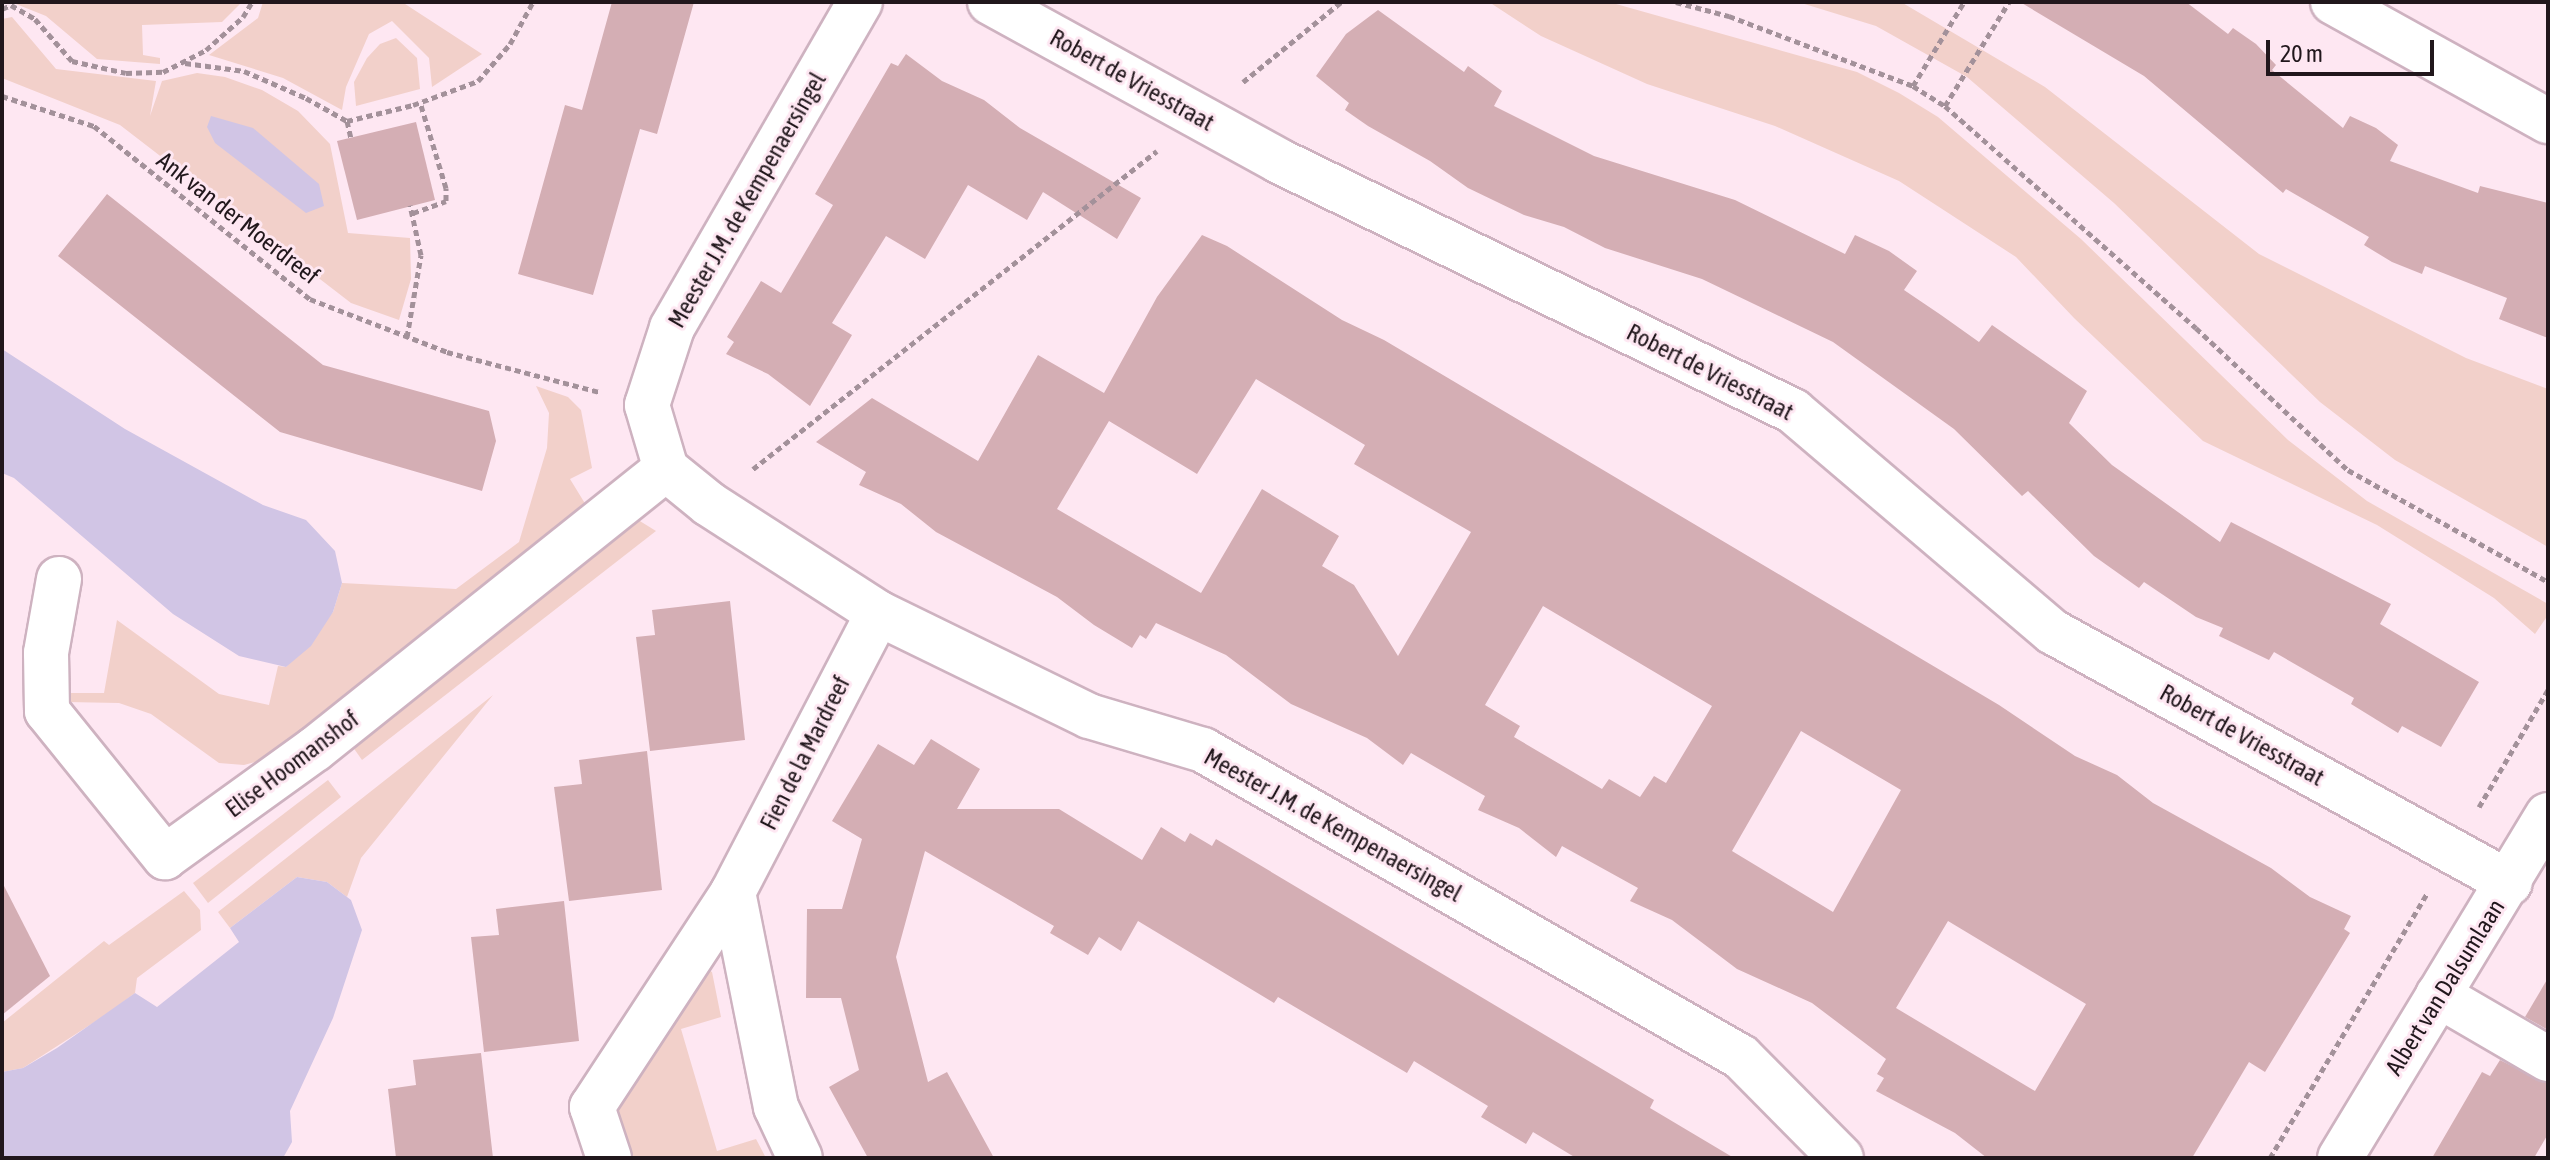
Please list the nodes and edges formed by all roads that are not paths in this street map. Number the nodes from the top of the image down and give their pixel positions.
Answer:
1 (860, 2) edge
2 (990, 2) edge
3 (2333, 2) edge
4 (2377, 14) edge
5 (2548, 121) edge
6 (666, 469) junction
7 (59, 579) dead end
8 (878, 613) junction
9 (2548, 815) edge
10 (2510, 883) junction
11 (733, 892) junction
12 (2438, 995) junction
13 (2548, 1059) edge
14 (609, 1158) edge
15 (800, 1158) edge
16 (1841, 1158) edge
17 (2340, 1158) edge

1 - 6 street, Meester J.M. de Kempenaersingel
2 - 10 street, Robert de Vriesstraat
3 - 4 street
4 - 5 street
6 - 7 street, Elise Hoomanshof
6 - 8 street, Meester J.M. de Kempenaersingel
8 - 11 street, Fien de la Mardreef
8 - 16 street, Meester J.M. de Kempenaersingel
9 - 10 street, Albert van Dalsumlaan
10 - 12 street, Albert van Dalsumlaan
11 - 14 street, Fien de la Mardreef
11 - 15 street
12 - 13 street
12 - 17 street, Albert van Dalsumlaan

